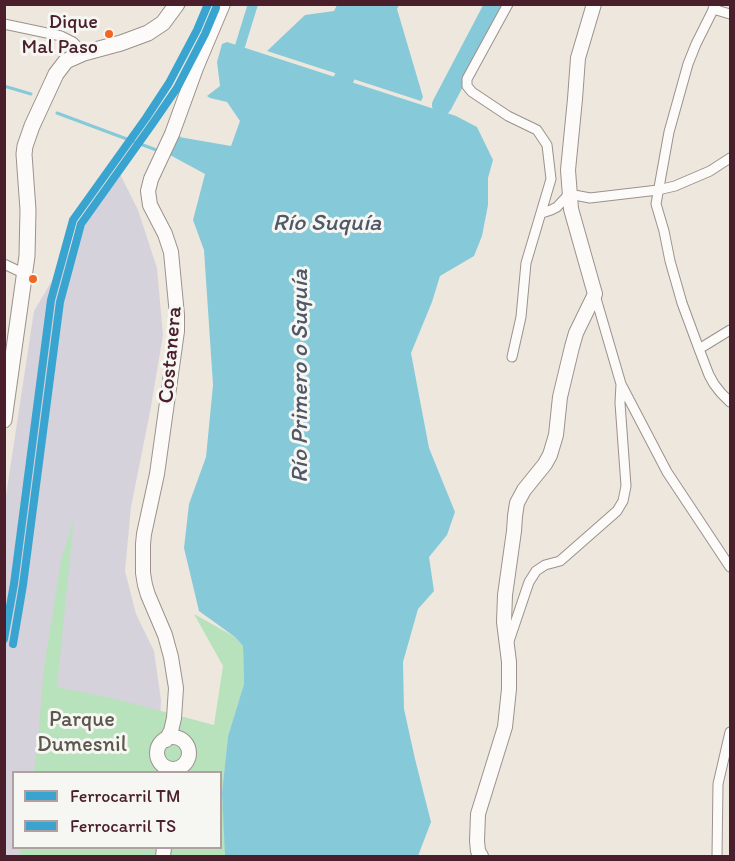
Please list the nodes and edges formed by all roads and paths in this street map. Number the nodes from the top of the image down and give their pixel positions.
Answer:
1 (177, 4) edge
2 (223, 4) edge
3 (508, 4) edge
4 (594, 4) edge
5 (715, 7) edge
6 (730, 14) edge
7 (4, 24) edge
8 (84, 53) junction
9 (730, 158) edge
10 (658, 190) junction
11 (569, 194) junction
12 (542, 213) junction
13 (4, 264) edge
14 (25, 274) junction
15 (595, 294) junction
16 (730, 330) edge
17 (699, 349) junction
18 (512, 357) dead end
19 (621, 384) junction
20 (726, 392) edge
21 (730, 402) edge
22 (4, 420) edge
23 (730, 567) edge
24 (507, 644) junction
25 (174, 718) junction
26 (730, 732) edge
27 (166, 740) junction
28 (182, 740) junction
29 (165, 769) edge
30 (179, 770) edge
31 (481, 856) edge
32 (717, 856) edge

1 - 8 main road
2 - 25 street, Costanera
3 - 12 street
4 - 11 street
5 - 6 street
5 - 10 street
7 - 8 street
8 - 14 main road
9 - 10 street
10 - 11 street
10 - 17 street
11 - 12 street
11 - 15 street
12 - 18 street
13 - 14 street
14 - 22 main road
15 - 19 street
15 - 24 street
16 - 17 street
17 - 20 street
19 - 23 street
19 - 24 street
20 - 21 street
24 - 31 street
25 - 27 street, Costanera
25 - 28 street, Costanera
26 - 32 street
27 - 28 street
27 - 29 street, Costanera
28 - 30 street, Costanera
29 - 30 street, Costanera

